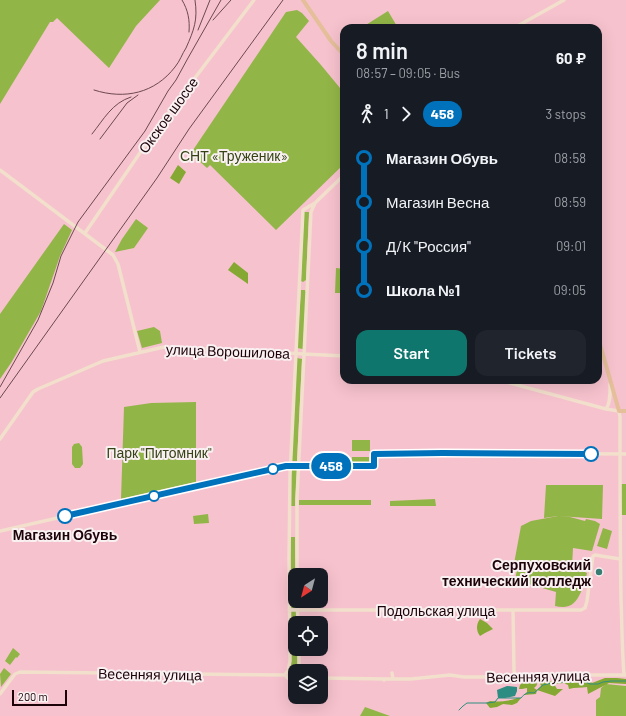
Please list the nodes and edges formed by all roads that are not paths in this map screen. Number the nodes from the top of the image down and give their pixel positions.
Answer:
1 (254, 0) edge
2 (303, 0) edge
3 (564, 0) edge
4 (521, 24) edge
5 (340, 51) edge
6 (0, 170) edge
7 (340, 179) edge
8 (315, 204) junction
9 (304, 209) junction
10 (311, 212) junction
11 (85, 233) junction
12 (300, 280) junction
13 (307, 281) junction
14 (299, 290) junction
15 (306, 290) junction
16 (602, 350) edge
17 (140, 352) junction
18 (296, 354) junction
19 (303, 354) junction
20 (340, 356) edge
21 (610, 379) junction
22 (514, 384) edge
23 (615, 395) junction
24 (610, 396) junction
25 (606, 409) junction
26 (619, 411) junction
27 (626, 411) edge
28 (0, 439) edge
29 (620, 454) junction
30 (626, 454) edge
31 (290, 466) junction
32 (298, 466) junction
33 (0, 531) edge
34 (620, 559) junction
35 (297, 568) edge
36 (290, 610) junction
37 (297, 610) junction
38 (513, 610) junction
39 (297, 616) edge
40 (289, 664) edge
41 (288, 671) edge
42 (392, 673) dead end
43 (285, 675) junction
44 (625, 675) edge
45 (516, 676) junction
46 (328, 678) edge
47 (288, 679) edge
48 (393, 679) junction
49 (0, 694) edge

1 - 11 street, Окское шоссе
2 - 5 main road
3 - 4 street
6 - 11 street
7 - 8 street
8 - 9 street
8 - 10 street
9 - 10 street
9 - 12 street
10 - 13 street
11 - 17 street
12 - 13 street
12 - 14 street
13 - 15 street
14 - 15 street
14 - 18 street
15 - 19 street
16 - 21 main road
17 - 18 street, улица Ворошилова
17 - 28 street, улица Ворошилова
18 - 19 street, улица Ворошилова
18 - 31 street
19 - 20 street, улица Ворошилова
19 - 32 street
21 - 23 main road
21 - 24 street
22 - 25 street
23 - 24 street
23 - 26 main road
24 - 25 street
25 - 26 street
26 - 27 main road
26 - 29 street
29 - 30 street
29 - 32 street
29 - 34 street
31 - 32 street
31 - 33 street
31 - 36 street
32 - 35 street
34 - 38 street, Подольская улица
34 - 44 street
36 - 37 street, Подольская улица
36 - 40 street
37 - 38 street, Подольская улица
37 - 39 street
38 - 45 street
41 - 43 street
42 - 48 street
43 - 47 street
43 - 49 street, Весенняя улица
44 - 45 street, Весенняя улица
45 - 48 street, Весенняя улица
46 - 48 street, Весенняя улица

